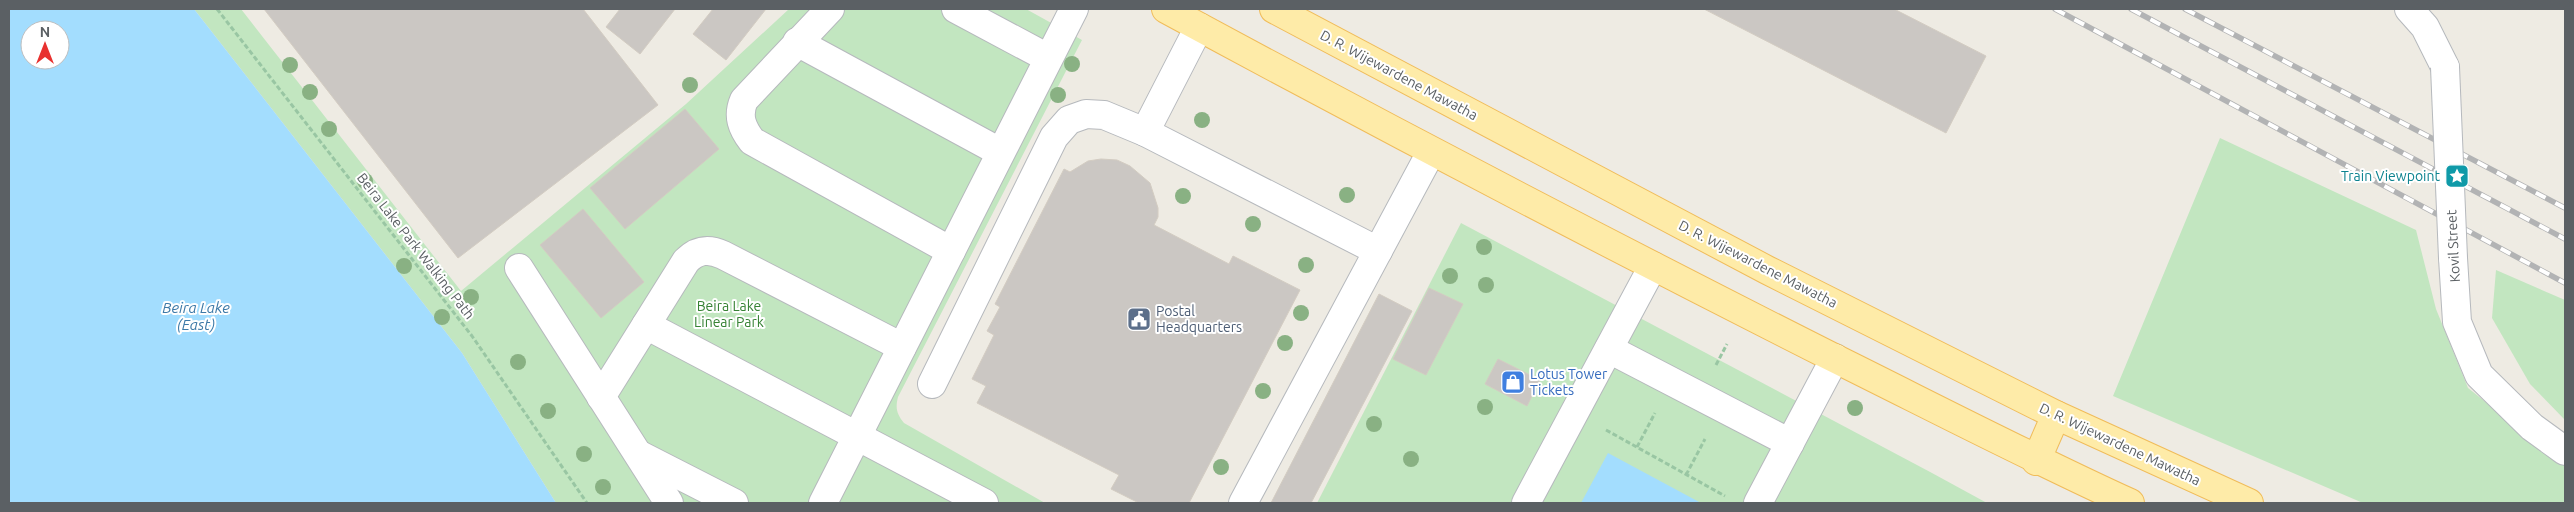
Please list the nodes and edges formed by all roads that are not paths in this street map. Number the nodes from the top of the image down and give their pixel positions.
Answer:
1 (830, 9) edge
2 (956, 9) edge
3 (1074, 9) edge
4 (1166, 9) edge
5 (1274, 9) edge
6 (2409, 9) edge
7 (1199, 26) junction
8 (798, 42) junction
9 (1048, 58) junction
10 (1145, 132) junction
11 (1000, 152) junction
12 (1431, 152) junction
13 (951, 251) junction
14 (1378, 251) junction
15 (1653, 266) junction
16 (519, 268) dead end
17 (646, 325) junction
18 (902, 347) junction
19 (1609, 349) junction
20 (1835, 358) junction
21 (932, 384) dead end
22 (601, 397) junction
23 (2056, 415) junction
24 (857, 437) junction
25 (1790, 443) junction
26 (2565, 451) edge
27 (640, 455) junction
28 (2036, 461) junction
29 (670, 503) edge
30 (734, 503) edge
31 (823, 503) edge
32 (984, 503) edge
33 (1242, 503) edge
34 (1526, 503) edge
35 (1758, 503) edge
36 (2130, 503) edge
37 (2249, 503) edge

1 - 8 lane
2 - 9 lane
3 - 9 lane
4 - 7 main road
5 - 23 main road, D. R. Wijewardene Mawatha
6 - 26 lane, Kovil Street, bridge
7 - 10 lane
7 - 12 main road
8 - 11 lane
8 - 13 lane
9 - 11 lane
10 - 14 lane
10 - 21 lane
11 - 13 lane
12 - 14 lane
12 - 15 main road
13 - 18 lane
14 - 33 lane
15 - 19 lane
15 - 20 main road
16 - 22 lane
17 - 18 lane
17 - 22 lane
17 - 24 lane
18 - 24 lane
19 - 25 lane
19 - 34 lane
20 - 25 lane
20 - 28 main road
22 - 27 lane
23 - 28 main road
23 - 37 main road, D. R. Wijewardene Mawatha
24 - 31 lane
24 - 32 lane
25 - 35 lane
27 - 29 lane
27 - 30 lane
28 - 36 main road

